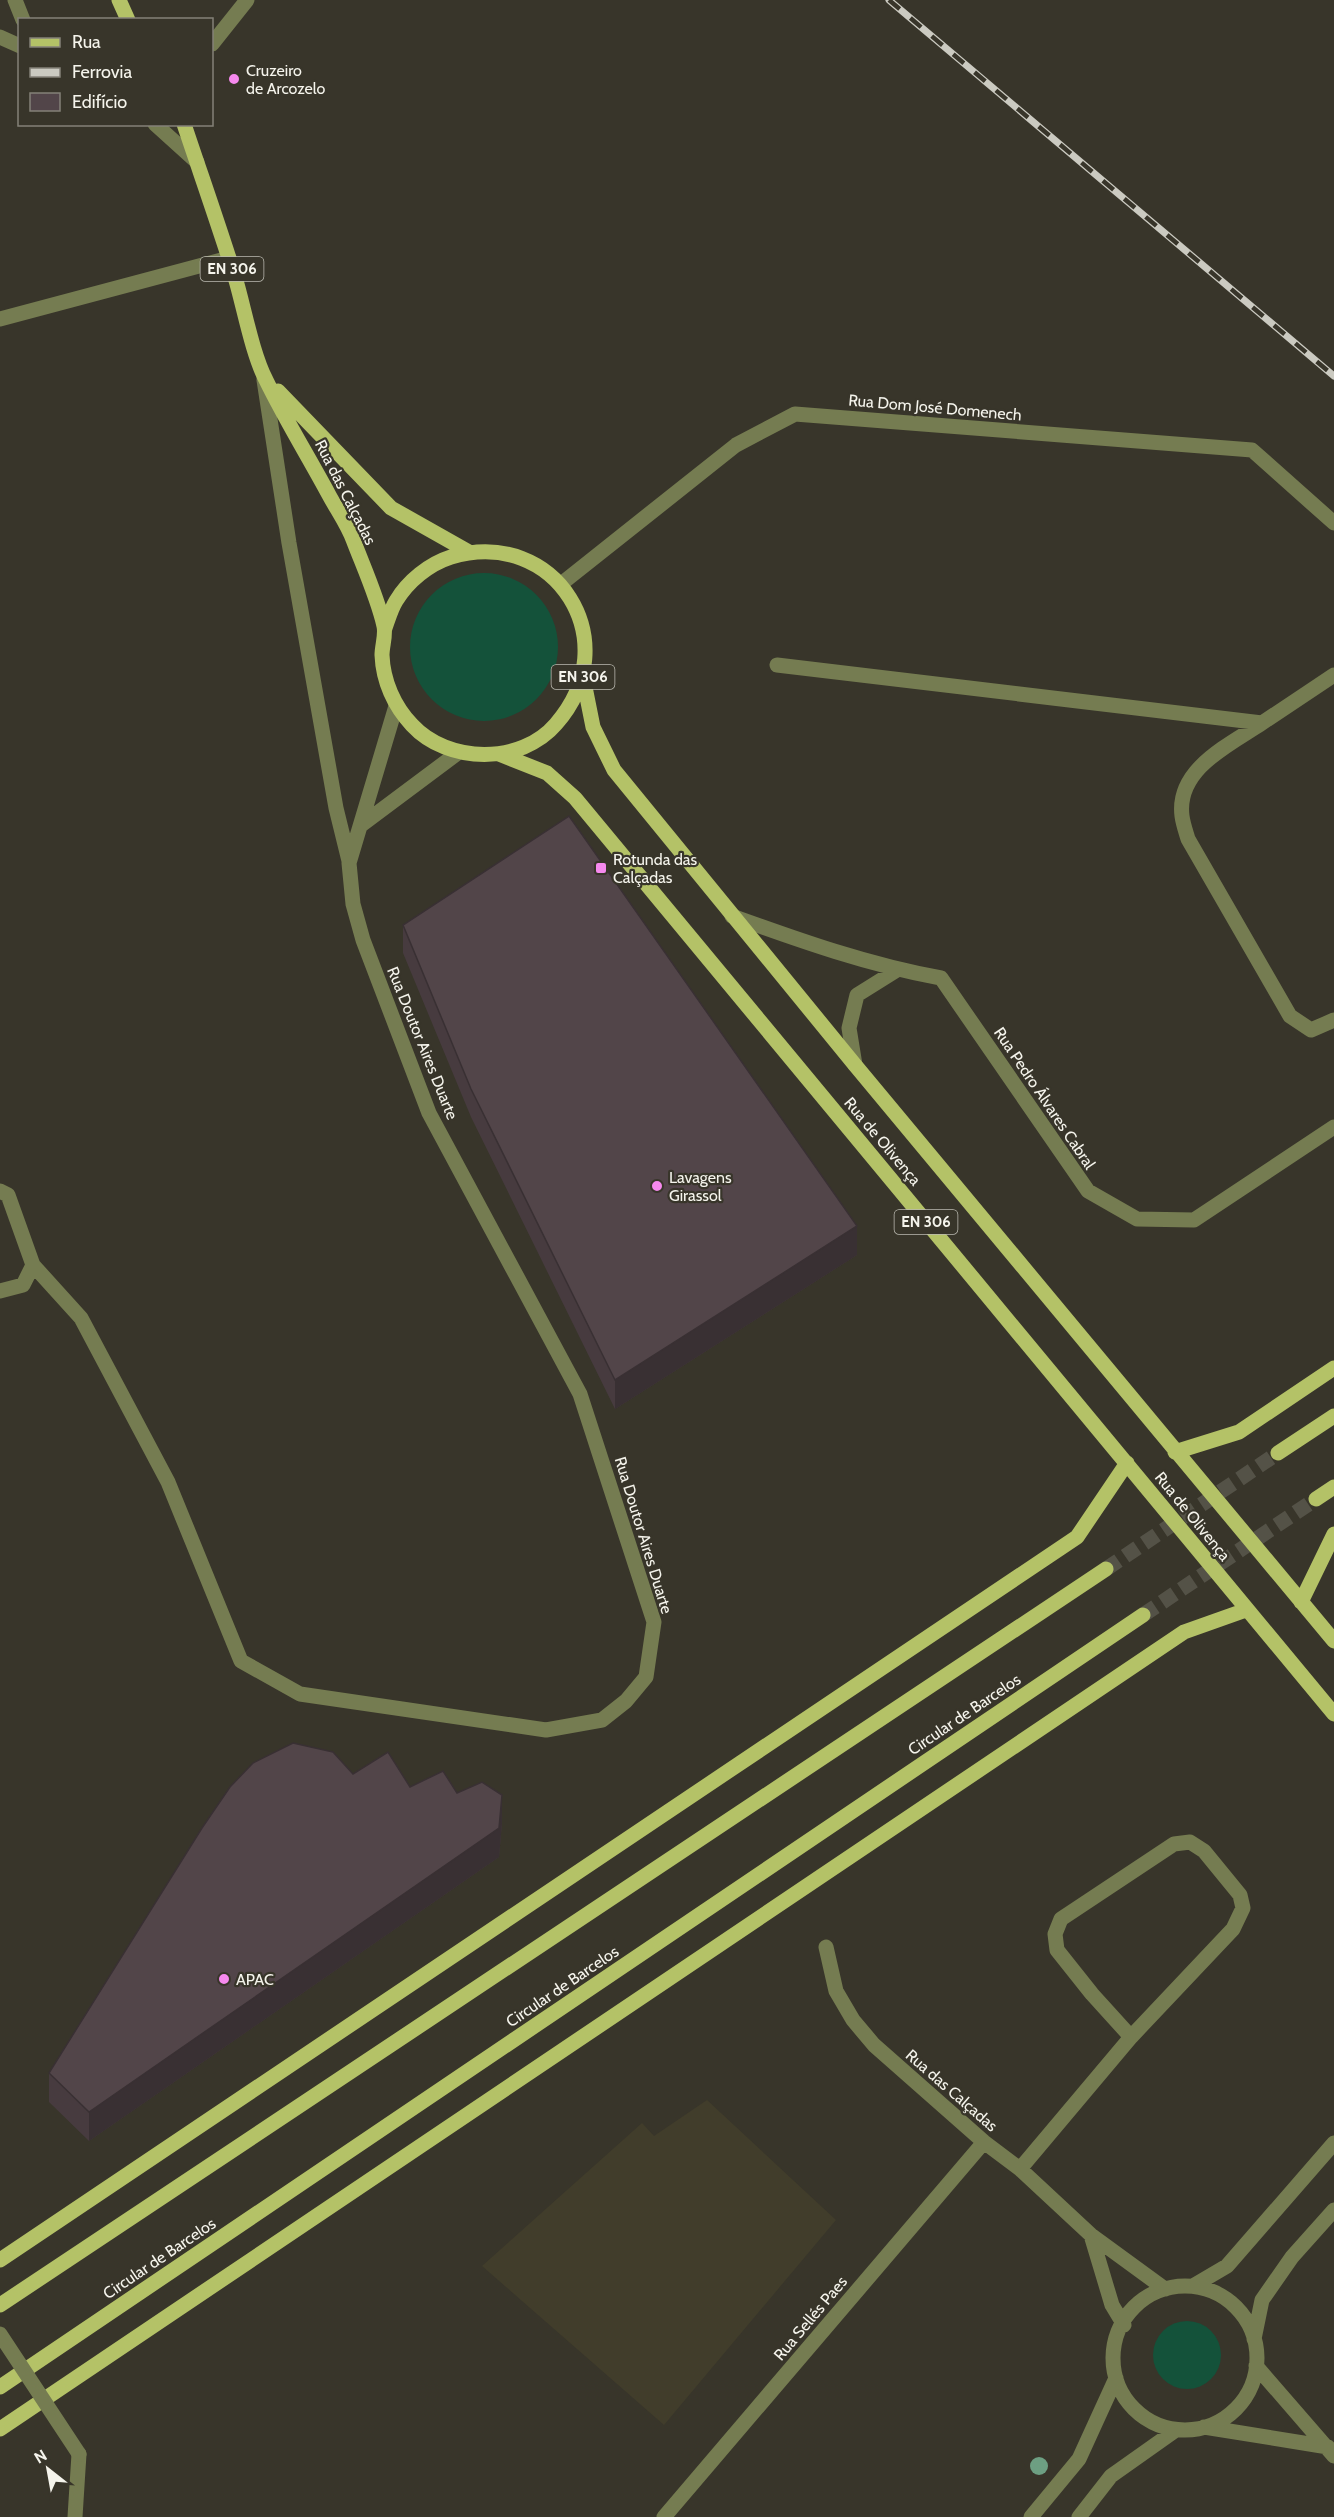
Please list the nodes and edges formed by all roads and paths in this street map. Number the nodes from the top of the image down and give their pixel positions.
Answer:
1 (15, 0) edge
2 (119, 0) edge
3 (247, 0) edge
4 (22, 18) edge
5 (127, 18) edge
6 (0, 37) edge
7 (213, 43) edge
8 (18, 45) edge
9 (157, 126) edge
10 (185, 126) edge
11 (196, 162) junction
12 (229, 258) junction
13 (0, 319) edge
14 (264, 377) junction
15 (1334, 524) edge
16 (469, 552) junction
17 (561, 584) junction
18 (385, 628) junction
19 (777, 665) dead end
20 (1334, 675) edge
21 (583, 677) junction
22 (396, 706) junction
23 (1262, 723) junction
24 (459, 752) junction
25 (499, 754) junction
26 (360, 826) junction
27 (350, 863) junction
28 (732, 916) junction
29 (897, 970) junction
30 (1334, 1020) edge
31 (855, 1065) junction
32 (1334, 1127) edge
33 (0, 1191) edge
34 (33, 1265) junction
35 (1, 1293) edge
36 (1334, 1368) edge
37 (1334, 1416) edge
38 (1175, 1452) junction
39 (1278, 1454) tunnel mouth
40 (1127, 1463) junction
41 (1334, 1487) edge
42 (1316, 1499) tunnel mouth
43 (1334, 1534) edge
44 (1106, 1569) tunnel mouth
45 (1301, 1602) junction
46 (1246, 1610) junction
47 (1143, 1615) tunnel mouth
48 (1334, 1641) edge
49 (1334, 1714) edge
50 (826, 1947) dead end
51 (1131, 2037) junction
52 (984, 2142) junction
53 (1334, 2143) edge
54 (1020, 2169) junction
55 (1334, 2210) edge
56 (1091, 2235) junction
57 (0, 2260) edge
58 (1193, 2286) junction
59 (1165, 2289) junction
60 (0, 2305) edge
61 (1124, 2325) junction
62 (0, 2334) edge
63 (1254, 2339) junction
64 (1256, 2366) junction
65 (1116, 2378) junction
66 (0, 2387) edge
67 (1204, 2427) junction
68 (0, 2429) edge
69 (1176, 2430) junction
70 (1331, 2451) edge
71 (75, 2517) edge
72 (664, 2517) edge
73 (1030, 2517) edge
74 (1079, 2517) edge

1 - 4 street
2 - 5 main road
3 - 7 street
6 - 8 street
9 - 11 street
10 - 11 main road, Rua das Calçadas / EN 306
11 - 12 main road, Rua das Calçadas / EN 306
12 - 13 street
12 - 14 main road, Rua das Calçadas / EN 306
14 - 16 main road, Rua das Calçadas / EN 306
14 - 18 main road, Rua das Calçadas / EN 306
14 - 27 street
15 - 17 street, Rua Dom José Domenech
16 - 17 main road, EN 306
16 - 18 main road, EN 306
17 - 21 main road, EN 306
18 - 22 main road, EN 306
19 - 23 street
20 - 23 street
21 - 25 main road, EN 306
21 - 28 main road, Rua de Olivença / EN 306
22 - 24 main road, EN 306
22 - 26 street, Rua Doutor Aires Duarte
23 - 30 street
24 - 25 main road, EN 306
24 - 26 street
25 - 40 main road, Rua de Olivença / EN 306
26 - 27 street, Rua Doutor Aires Duarte
27 - 34 street, Rua Doutor Aires Duarte
28 - 29 street, Rua Pedro Álvares Cabral
28 - 31 main road, Rua de Olivença / EN 306
29 - 31 street
29 - 32 street, Rua Pedro Álvares Cabral
31 - 38 main road, Rua de Olivença / EN 306
33 - 34 street
34 - 35 street
36 - 38 main road
37 - 39 main road
38 - 45 main road, Rua de Olivença / EN 306
40 - 46 main road, Rua de Olivença / EN 306
40 - 57 main road
41 - 42 main road
43 - 45 main road
44 - 60 main road
45 - 48 main road, Rua de Olivença / EN 306
46 - 49 main road, Rua de Olivença / EN 306
46 - 68 main road
47 - 66 main road, Circular de Barcelos
50 - 52 street, Rua das Calçadas
51 - 51 street
51 - 54 street
52 - 54 street, Rua das Calçadas
52 - 72 street, Rua Sellés Paes
53 - 58 street
54 - 56 street, Rua das Calçadas
55 - 63 street
56 - 59 street, Rua das Calçadas
56 - 61 street
58 - 59 street
58 - 63 street
59 - 61 street
61 - 65 street
62 - 71 street, bridge
63 - 64 street
64 - 67 street
64 - 70 street
65 - 69 street
65 - 73 street
67 - 69 street
67 - 70 street
69 - 74 street

